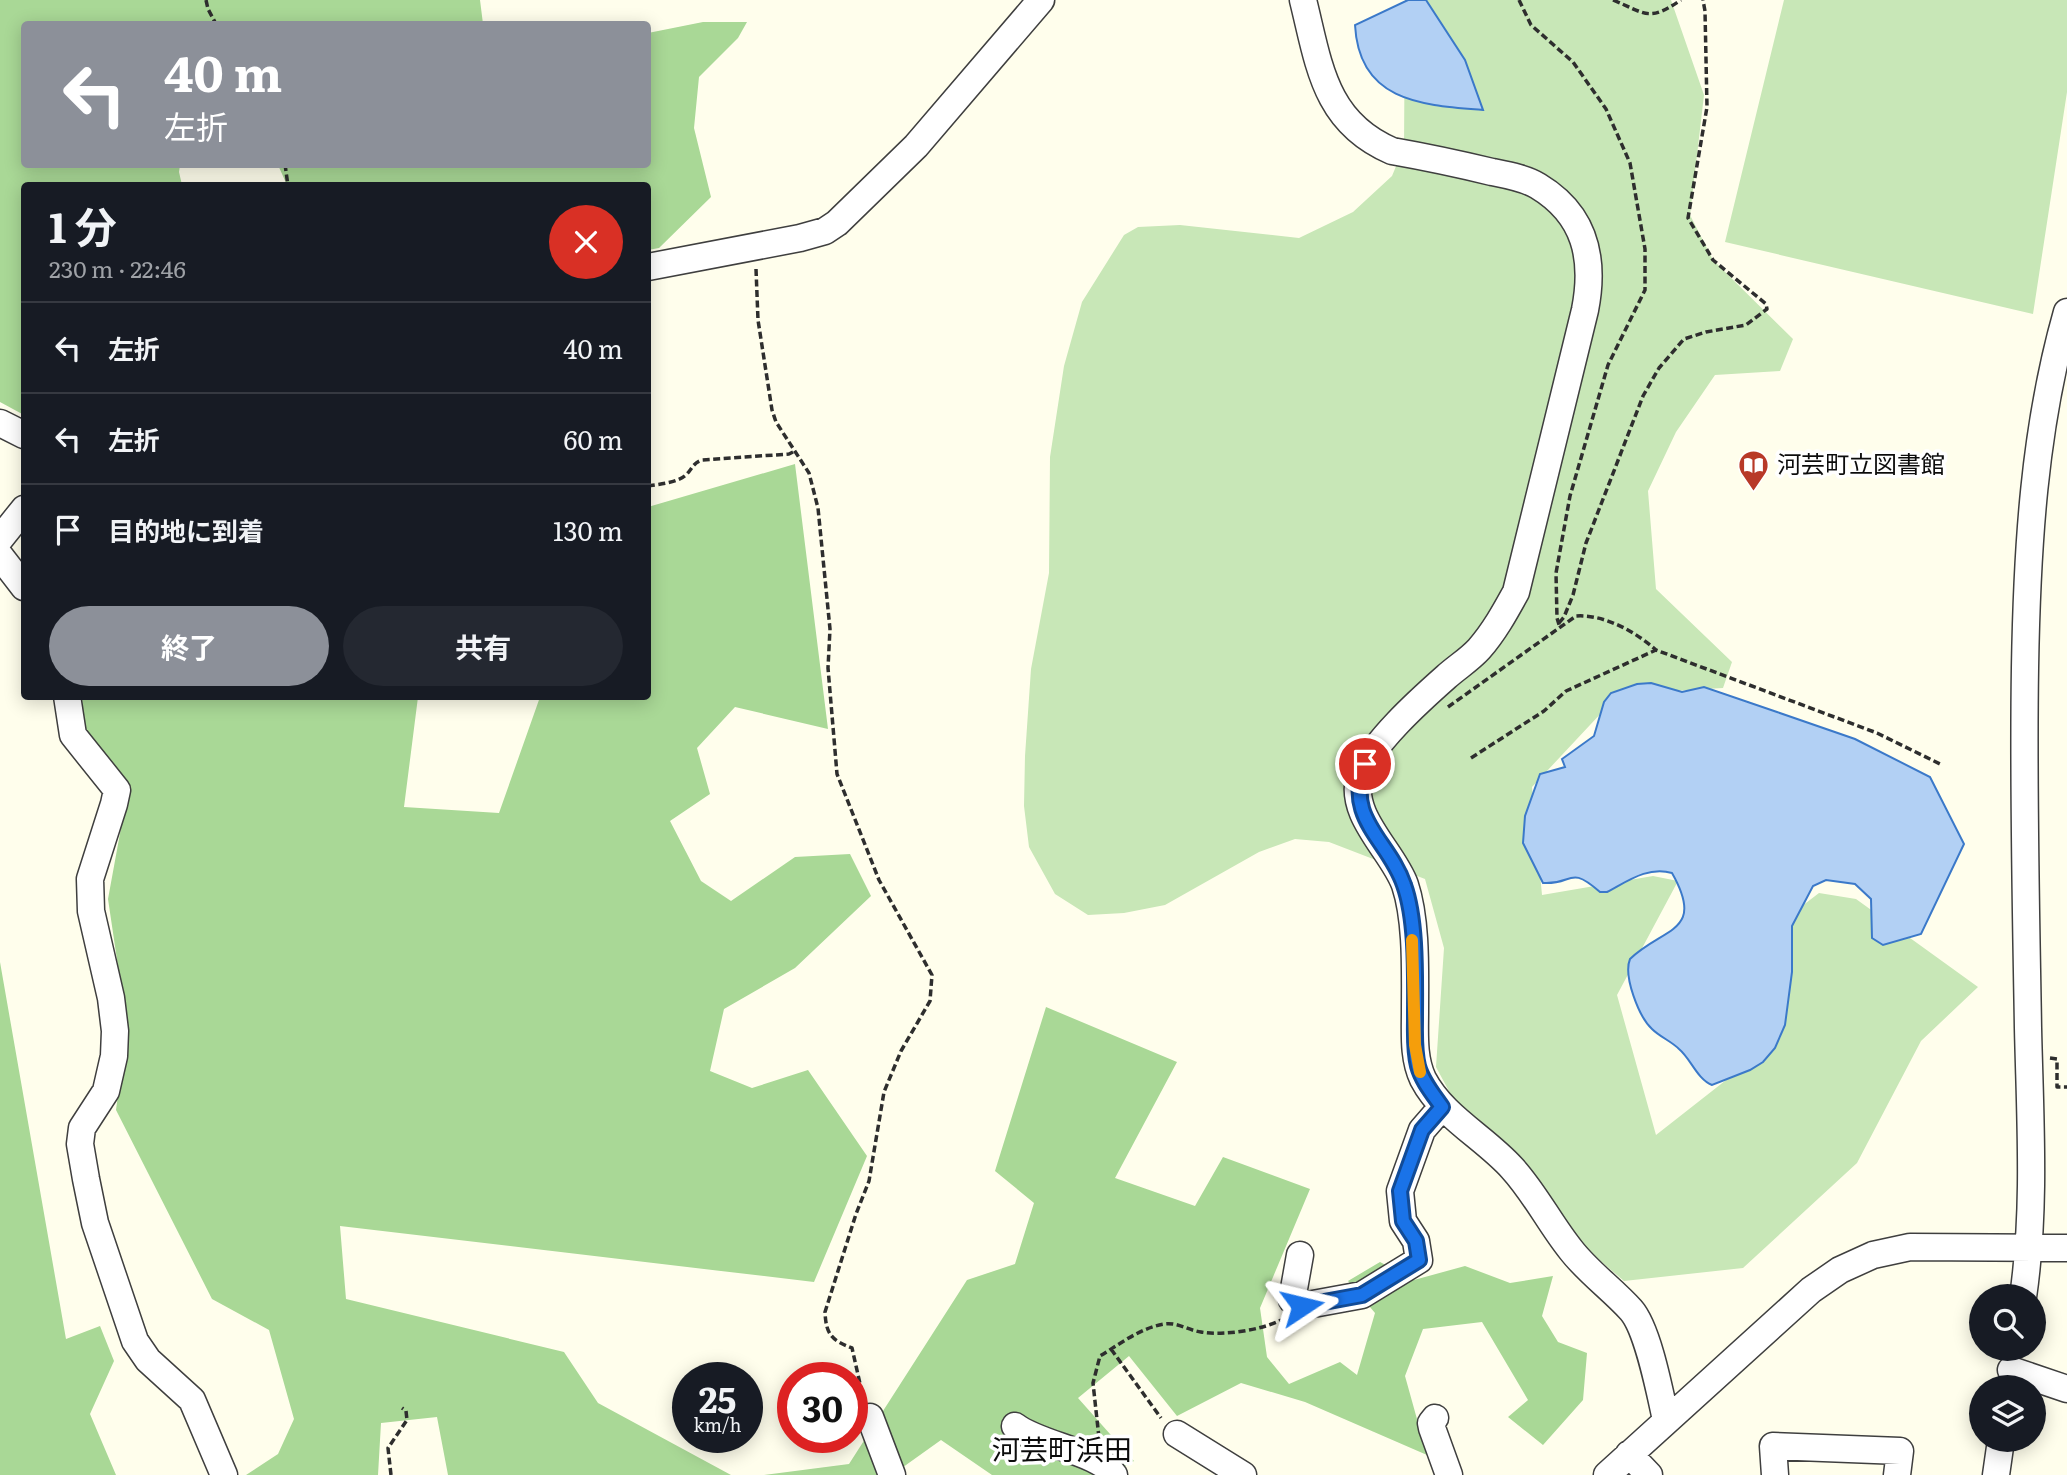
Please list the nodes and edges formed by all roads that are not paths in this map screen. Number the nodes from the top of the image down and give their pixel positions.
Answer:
1 (1041, 0) edge
2 (1303, 0) edge
3 (651, 266) edge
4 (2067, 312) edge
5 (2056, 408) edge
6 (0, 422) edge
7 (21, 433) edge
8 (21, 513) edge
9 (0, 539) edge
10 (0, 556) edge
11 (21, 583) edge
12 (68, 700) edge
13 (1442, 1107) junction
14 (2067, 1248) edge
15 (1300, 1255) dead end
16 (2029, 1256) junction
17 (2067, 1266) edge
18 (2024, 1284) edge
19 (2012, 1369) edge
20 (2067, 1390) edge
21 (870, 1417) road end
22 (1435, 1418) dead end
23 (1665, 1420) junction
24 (1015, 1426) dead end
25 (1177, 1434) road end
26 (1999, 1452) edge
27 (1629, 1454) junction
28 (1108, 1470) edge
29 (224, 1475) edge
30 (892, 1475) edge
31 (1243, 1475) edge
32 (1449, 1475) edge
33 (1607, 1475) edge
34 (1649, 1475) edge
35 (1775, 1475) edge
36 (1897, 1475) edge
37 (1996, 1475) edge

1 - 3 street
2 - 13 street
4 - 5 street
5 - 16 street
6 - 7 street
8 - 9 street
10 - 11 street
12 - 29 street
13 - 15 street
13 - 23 street
14 - 16 street
16 - 17 street
16 - 18 street
16 - 23 street
19 - 20 street
21 - 30 street
22 - 32 street
23 - 27 street
24 - 28 street
25 - 31 street
26 - 37 street
27 - 33 street
27 - 34 street
35 - 36 street

